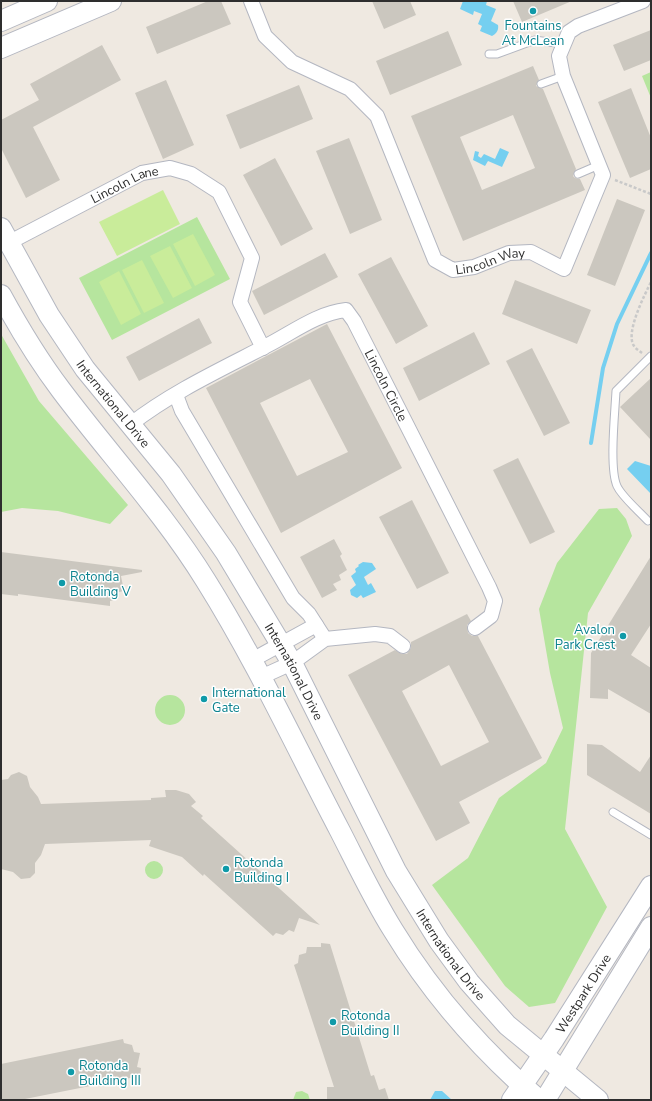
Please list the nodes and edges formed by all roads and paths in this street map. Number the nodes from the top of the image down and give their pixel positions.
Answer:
1 (47, 1) edge
2 (111, 1) edge
3 (251, 1) edge
4 (643, 1) edge
5 (1, 21) edge
6 (562, 44) junction
7 (1, 48) edge
8 (489, 54) dead end
9 (563, 76) junction
10 (541, 84) dead end
11 (601, 170) junction
12 (578, 174) dead end
13 (651, 194) edge
14 (5, 235) edge
15 (651, 282) edge
16 (1, 296) edge
17 (263, 348) junction
18 (650, 357) edge
19 (176, 394) junction
20 (131, 424) junction
21 (648, 521) dead end
22 (316, 625) junction
23 (474, 628) dead end
24 (325, 638) junction
25 (280, 644) junction
26 (403, 646) dead end
27 (252, 660) junction
28 (292, 664) junction
29 (261, 677) junction
30 (613, 812) dead end
31 (651, 835) edge
32 (651, 886) edge
33 (651, 927) edge
34 (543, 1055) junction
35 (564, 1071) junction
36 (517, 1093) edge
37 (539, 1100) edge
38 (545, 1100) edge
39 (598, 1100) edge

1 - 5 main road
2 - 7 main road
3 - 11 street, Lincoln Way
4 - 6 street
6 - 8 lane
6 - 9 street
9 - 10 lane
9 - 11 street
11 - 12 lane
11 - 13 path
14 - 17 street, Lincoln Lane
14 - 20 main road, International Drive
15 - 18 path
16 - 27 main road
17 - 19 street, Lincoln Circle
17 - 23 street, Lincoln Circle
18 - 21 lane
19 - 20 street, Lincoln Circle
19 - 22 street
20 - 25 main road, International Drive
22 - 24 street
22 - 25 street
24 - 26 street
24 - 28 street
25 - 27 street
25 - 28 main road, International Drive
27 - 29 main road
28 - 29 street
28 - 34 main road, International Drive
29 - 36 main road
30 - 31 lane
32 - 34 main road, Westpark Drive
33 - 35 main road, Westpark Drive
34 - 35 main road, International Drive
34 - 36 main road, Westpark Drive
35 - 38 main road, Westpark Drive
35 - 39 main road, International Drive
36 - 37 main road

